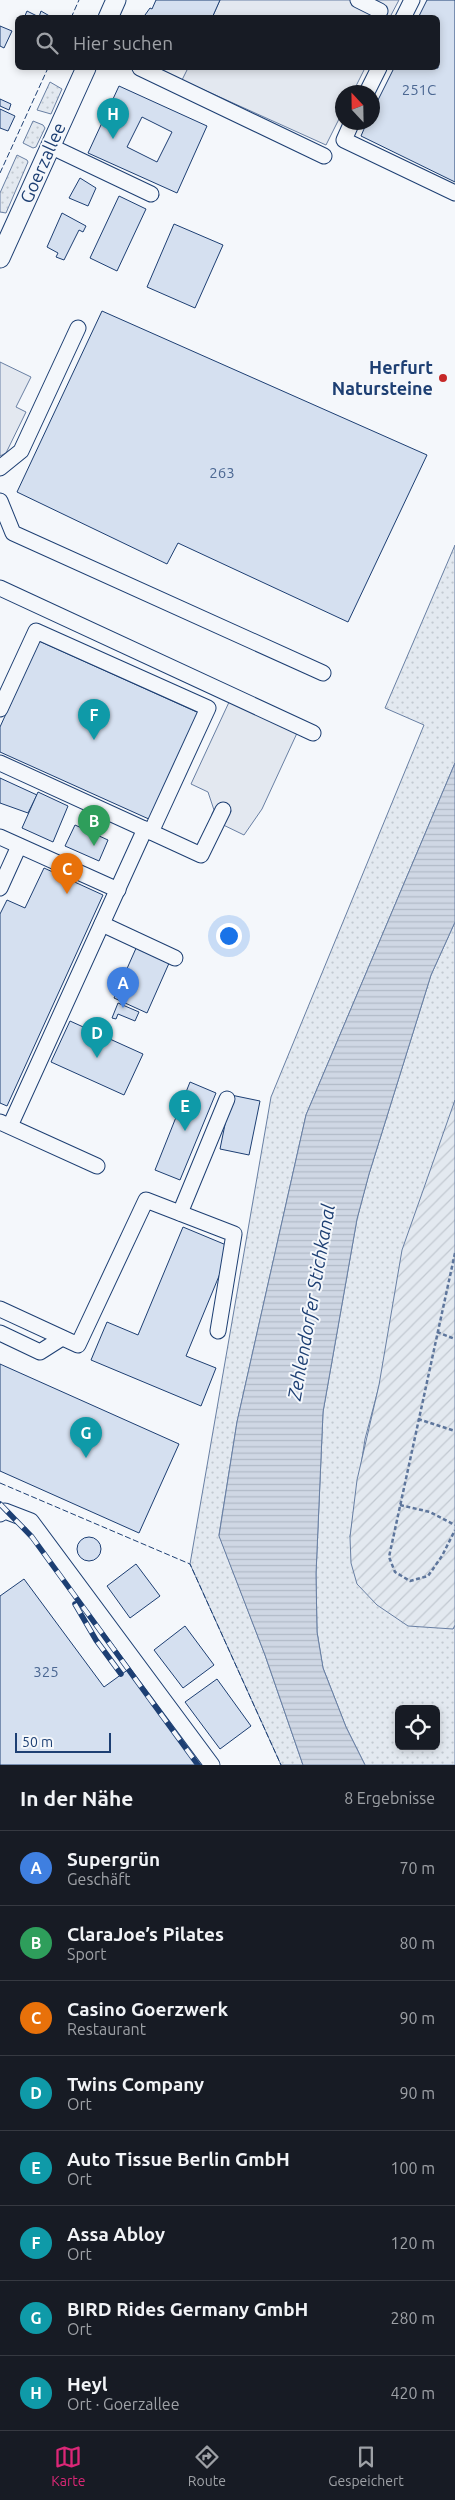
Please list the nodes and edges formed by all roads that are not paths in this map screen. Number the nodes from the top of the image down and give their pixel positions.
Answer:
1 (116, 0) edge
2 (358, 0) edge
3 (412, 0) edge
4 (380, 10) dead end
5 (109, 15) edge
6 (404, 15) edge
7 (85, 70) edge
8 (144, 70) edge
9 (378, 70) edge
10 (370, 85) edge
11 (348, 130) edge
12 (50, 146) junction
13 (324, 156) dead end
14 (455, 193) edge
15 (151, 194) dead end
16 (0, 258) edge
17 (78, 328) dead end
18 (0, 468) edge
19 (0, 501) edge
20 (0, 588) edge
21 (323, 673) dead end
22 (0, 709) edge
23 (313, 733) dead end
24 (0, 763) edge
25 (224, 810) dead end
26 (148, 830) junction
27 (0, 837) edge
28 (19, 846) junction
29 (0, 888) edge
30 (118, 890) junction
31 (102, 924) junction
32 (175, 958) dead end
33 (227, 1099) dead end
34 (5, 1124) edge
35 (97, 1166) dead end
36 (180, 1213) junction
37 (0, 1309) edge
38 (218, 1331) dead end
39 (0, 1333) edge
40 (62, 1338) junction
41 (2, 1511) edge
42 (212, 1765) edge

1 - 5 main road
2 - 4 lane
3 - 6 lane
7 - 12 main road, Goerzallee
8 - 13 lane
9 - 10 lane
11 - 14 lane
12 - 15 lane
12 - 16 main road, Goerzallee
17 - 18 lane
19 - 21 lane
20 - 23 lane
22 - 26 lane
24 - 26 lane
25 - 26 lane
26 - 30 lane
27 - 28 lane
28 - 29 lane
28 - 30 lane
30 - 31 lane
31 - 32 lane
31 - 34 lane
33 - 36 lane
34 - 35 lane
36 - 38 lane
36 - 40 lane
37 - 40 lane
39 - 40 lane
41 - 42 lane

